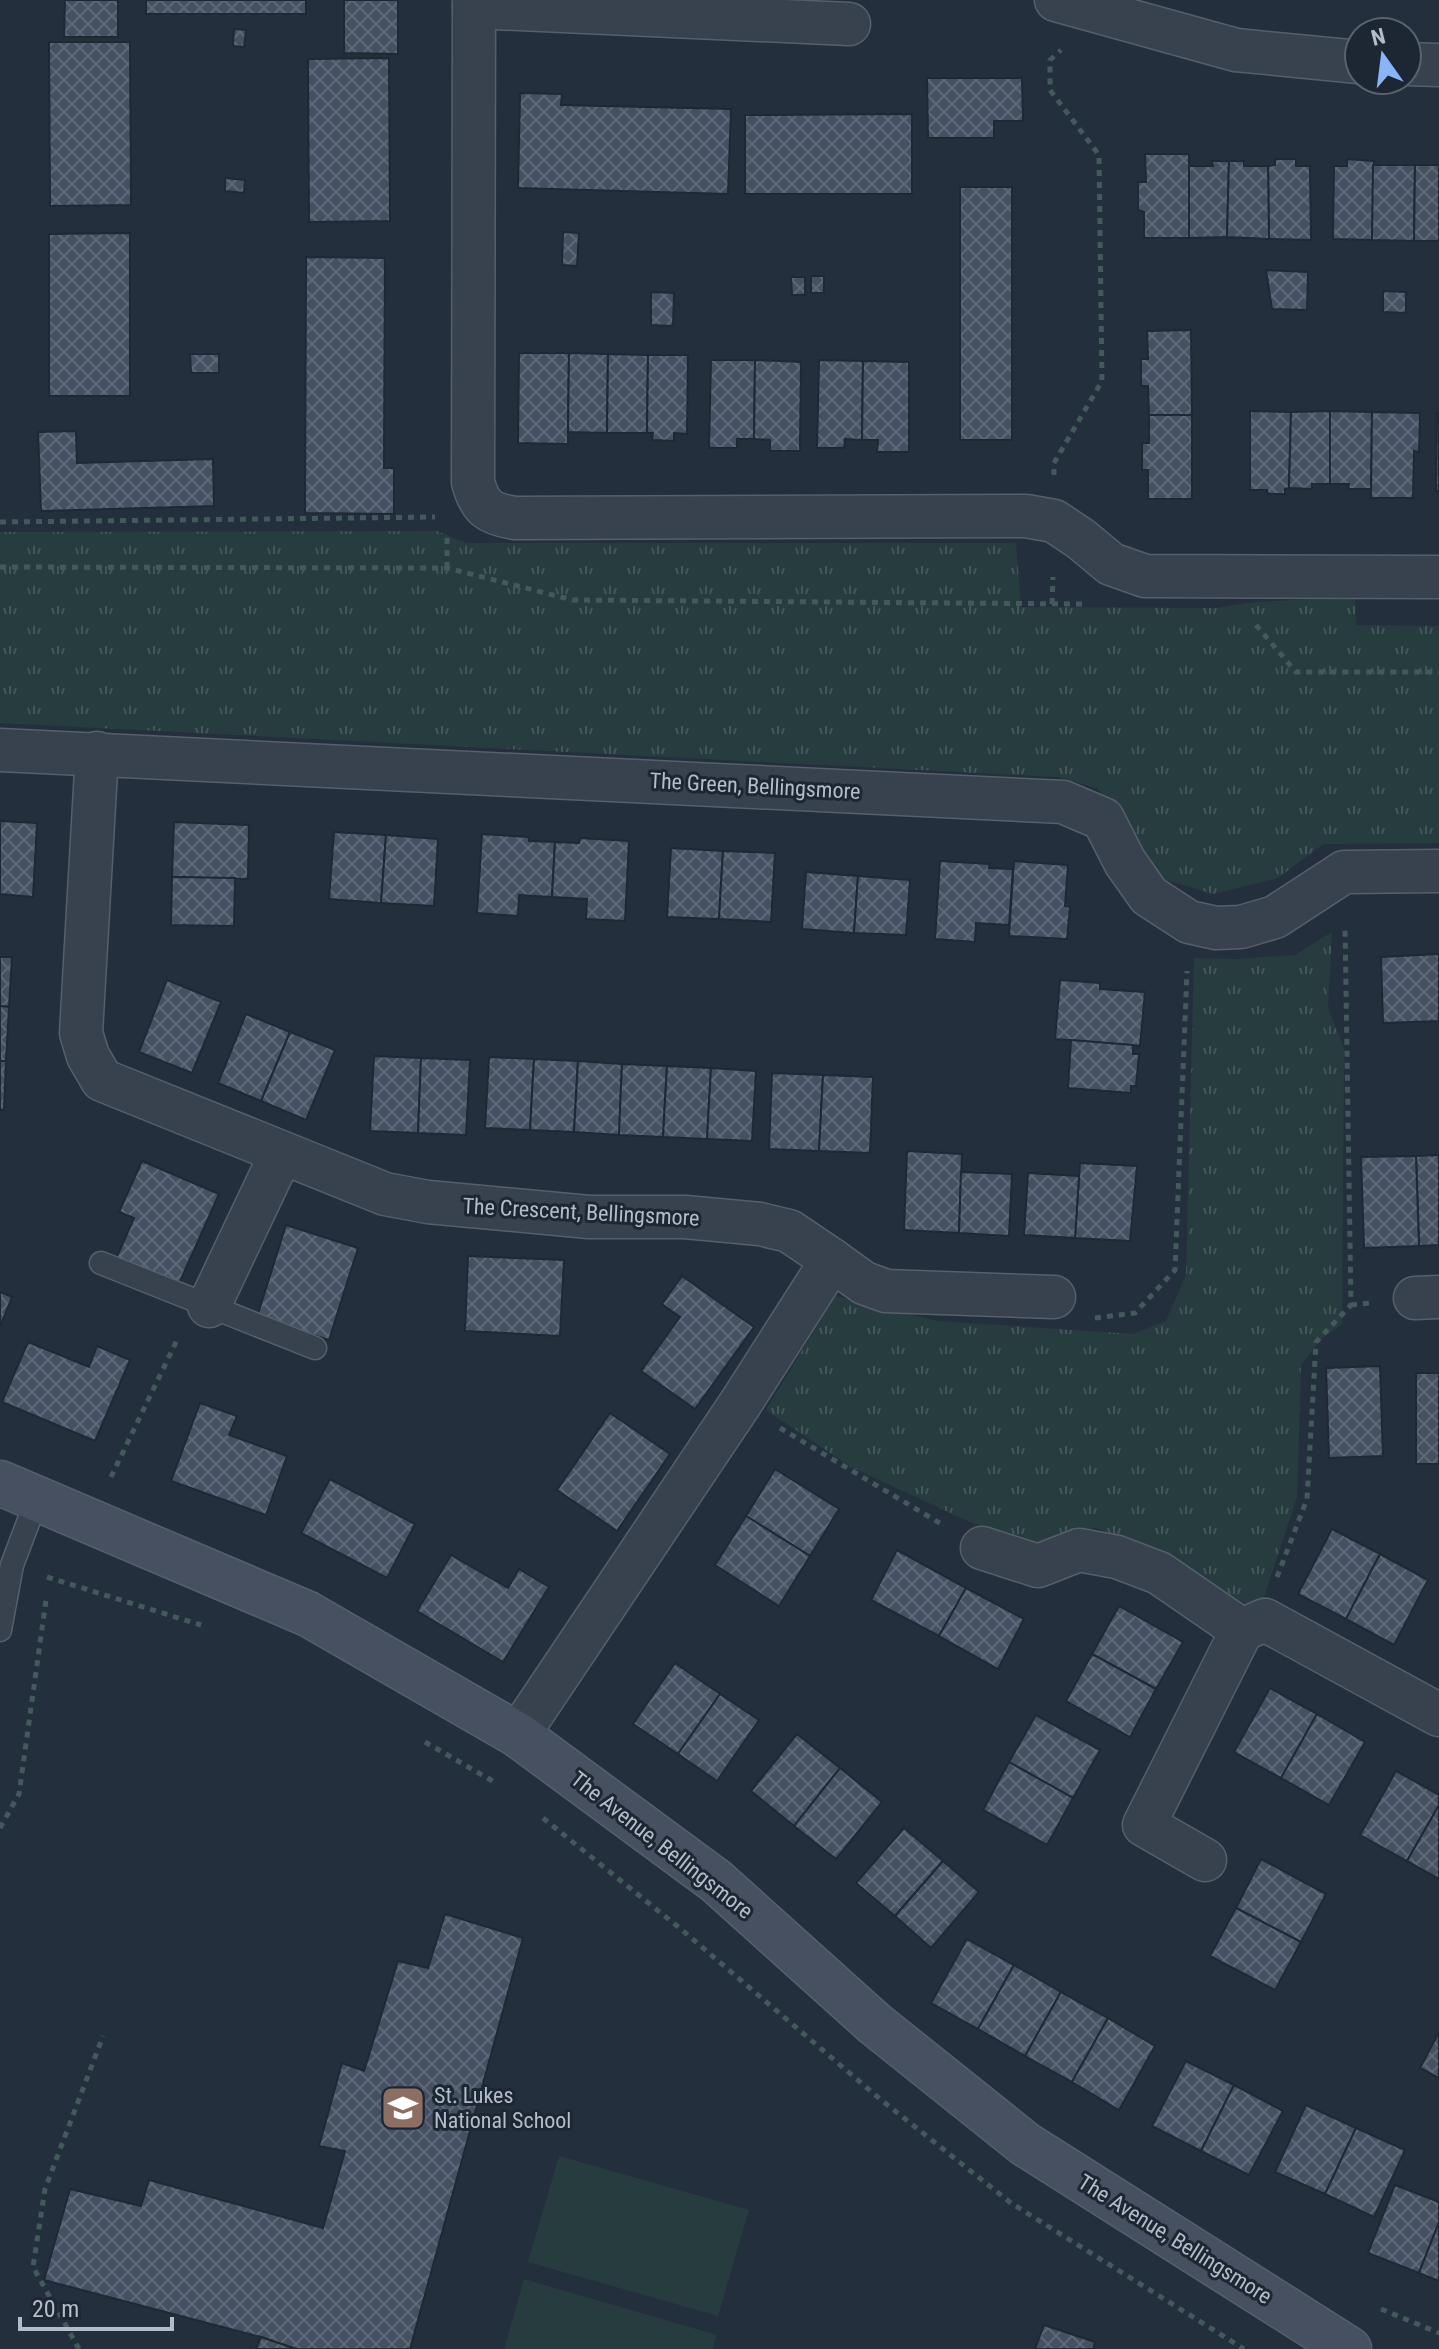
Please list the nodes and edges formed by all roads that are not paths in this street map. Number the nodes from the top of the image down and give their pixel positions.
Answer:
1 (474, 3) edge
2 (1069, 3) edge
3 (1156, 13) edge
4 (849, 24) dead end
5 (1343, 60) edge
6 (1439, 577) edge
7 (0, 750) edge
8 (97, 753) junction
9 (1439, 871) edge
10 (281, 1154) junction
11 (832, 1260) junction
12 (101, 1263) dead end
13 (1054, 1297) road end
14 (209, 1306) junction
15 (315, 1348) dead end
16 (50, 1504) edge
17 (982, 1548) road end
18 (1253, 1625) junction
19 (0, 1630) edge
20 (1439, 1715) edge
21 (518, 1735) junction
22 (1205, 1860) dead end
23 (1349, 2349) edge

1 - 4 street
1 - 6 street
2 - 3 street
3 - 5 street
7 - 8 street, The Green, Bellingsmore
8 - 9 street, The Green, Bellingsmore
8 - 10 street, The Crescent, Bellingsmore
10 - 11 street, The Crescent, Bellingsmore
10 - 14 street
11 - 13 street, The Crescent, Bellingsmore
11 - 21 street
12 - 14 lane
14 - 15 lane
16 - 19 lane
16 - 21 street, The Avenue, Bellingsmore
17 - 18 street
18 - 20 street
18 - 22 street
21 - 23 street, The Avenue, Bellingsmore

